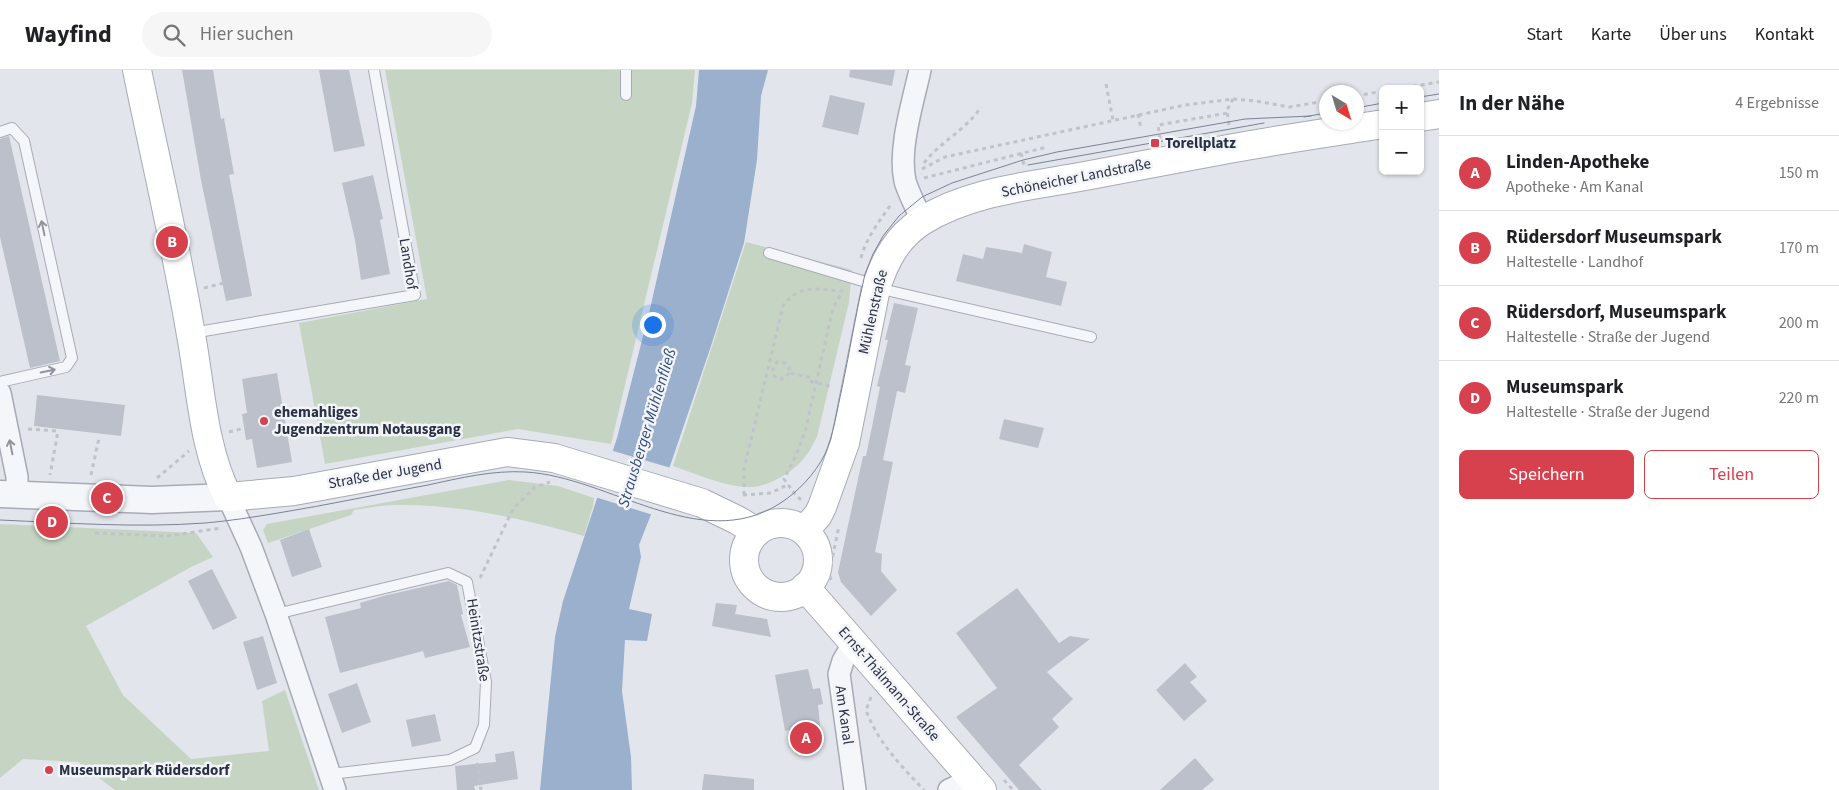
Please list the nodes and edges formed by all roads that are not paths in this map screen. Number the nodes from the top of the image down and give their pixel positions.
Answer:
1 (137, 70) edge
2 (374, 70) edge
3 (626, 70) edge
4 (920, 70) edge
5 (626, 95) dead end
6 (1439, 114) edge
7 (1424, 116) edge
8 (1379, 125) edge
9 (0, 132) edge
10 (922, 221) junction
11 (769, 253) dead end
12 (877, 286) junction
13 (191, 333) junction
14 (1091, 337) dead end
15 (0, 382) edge
16 (0, 392) edge
17 (9, 495) edge
18 (228, 497) junction
19 (804, 531) junction
20 (757, 532) junction
21 (805, 587) junction
22 (276, 614) junction
23 (854, 644) junction
24 (333, 782) edge
25 (968, 786) edge
26 (854, 790) edge

1 - 13 main road
2 - 13 lane, Landhof
3 - 5 lane
4 - 10 street
6 - 7 main road
8 - 10 main road, Schöneicher Landstraße
15 -> 9 lane
10 - 12 main road, Mühlenstraße
11 - 12 lane
12 - 14 lane
12 - 19 main road, Mühlenstraße
13 - 18 main road
17 -> 16 street
17 - 18 street, Straße der Jugend
18 - 20 main road, Straße der Jugend
18 - 22 street
19 - 20 main road
19 - 21 main road
20 - 21 main road
21 - 23 main road, Ernst-Thälmann-Straße
22 - 24 street
22 - 24 lane, Heinitzstraße
23 - 25 main road, Ernst-Thälmann-Straße
23 - 26 street, Am Kanal

